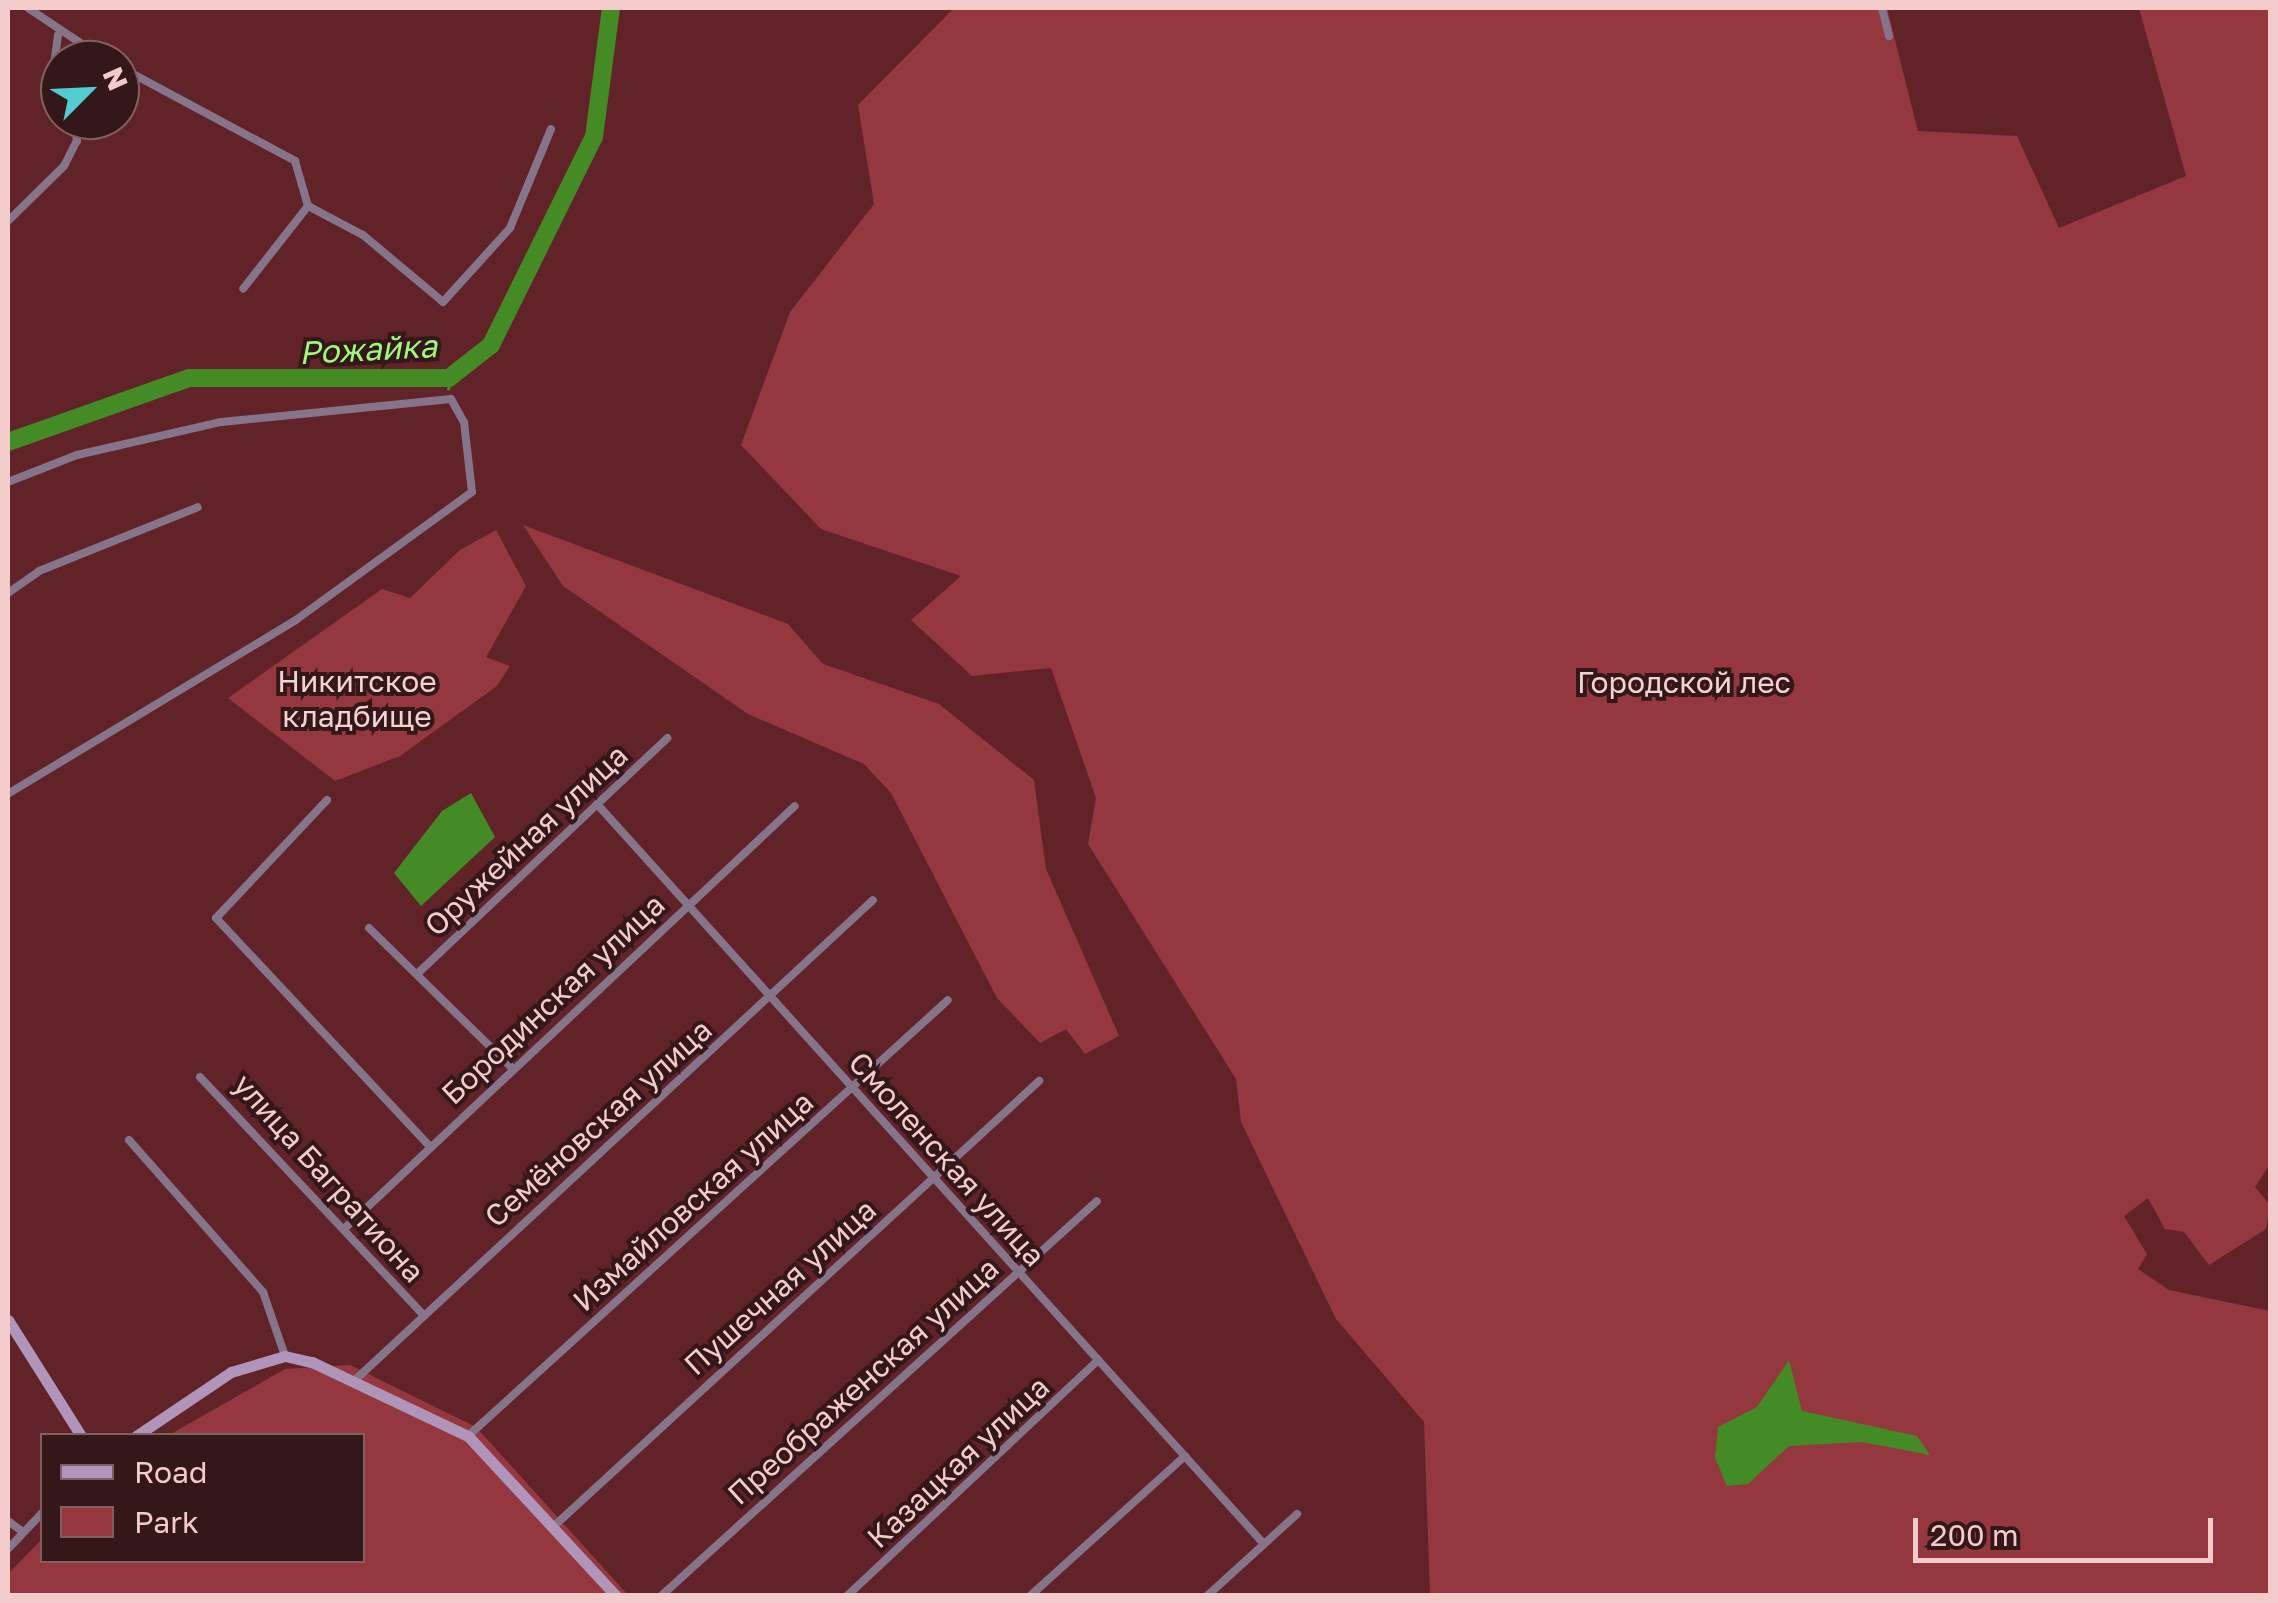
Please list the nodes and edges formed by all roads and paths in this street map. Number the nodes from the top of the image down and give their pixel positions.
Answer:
1 (1882, 8) edge
2 (27, 9) edge
3 (58, 35) junction
4 (1889, 36) dead end
5 (57, 40) edge
6 (68, 40) edge
7 (140, 78) edge
8 (551, 129) dead end
9 (78, 140) edge
10 (308, 206) junction
11 (8, 221) edge
12 (243, 289) dead end
13 (8, 482) edge
14 (198, 507) dead end
15 (8, 593) edge
16 (667, 738) dead end
17 (8, 794) edge
18 (327, 800) dead end
19 (597, 804) junction
20 (796, 806) dead end
21 (873, 900) dead end
22 (688, 904) junction
23 (370, 928) dead end
24 (417, 974) junction
25 (771, 997) junction
26 (948, 1000) dead end
27 (512, 1068) junction
28 (200, 1077) dead end
29 (1038, 1082) dead end
30 (852, 1086) junction
31 (129, 1140) dead end
32 (429, 1146) junction
33 (934, 1178) junction
34 (1098, 1201) dead end
35 (344, 1229) junction
36 (1018, 1271) junction
37 (422, 1313) junction
38 (8, 1320) edge
39 (285, 1356) junction
40 (1098, 1360) junction
41 (355, 1380) junction
42 (79, 1433) edge
43 (140, 1433) edge
44 (468, 1436) junction
45 (1185, 1456) junction
46 (40, 1514) edge
47 (1297, 1514) dead end
48 (8, 1521) edge
49 (553, 1527) junction
50 (22, 1531) junction
51 (1264, 1544) junction
52 (8, 1549) edge
53 (616, 1596) edge
54 (661, 1596) edge
55 (846, 1596) edge
56 (1030, 1596) edge
57 (1207, 1596) edge

1 - 4 street
2 - 3 street
3 - 5 street
3 - 6 street
7 - 10 street
8 - 10 street
9 - 11 street
10 - 12 street
13 - 17 street
14 - 15 street
16 - 19 street, Оружейная улица
18 - 32 street
19 - 22 street, Смоленская улица
19 - 24 street, Оружейная улица
20 - 22 street, Бородинская улица
21 - 25 street, Семёновская улица
22 - 25 street, Смоленская улица
22 - 27 street, Бородинская улица
23 - 24 street
24 - 27 street
25 - 30 street, Смоленская улица
25 - 37 street, Семёновская улица
26 - 30 street, Измайловская улица
27 - 32 street, Бородинская улица
28 - 35 street, улица Багратиона
29 - 33 street, Пушечная улица
30 - 33 street, Смоленская улица
30 - 44 street, Измайловская улица
31 - 39 street
32 - 35 street, Бородинская улица
33 - 36 street, Смоленская улица
33 - 49 street, Пушечная улица
34 - 36 street, Преображенская улица
35 - 37 street, улица Багратиона
36 - 40 street, Смоленская улица
36 - 54 street, Преображенская улица
37 - 41 street, Семёновская улица
38 - 42 street
39 - 41 street
39 - 43 street
40 - 45 street, Смоленская улица
40 - 55 street, Казацкая улица
41 - 44 street
44 - 49 street
45 - 51 street, Смоленская улица
45 - 56 street
46 - 50 street
47 - 51 street
48 - 50 street
49 - 53 street
50 - 52 street
51 - 57 street

